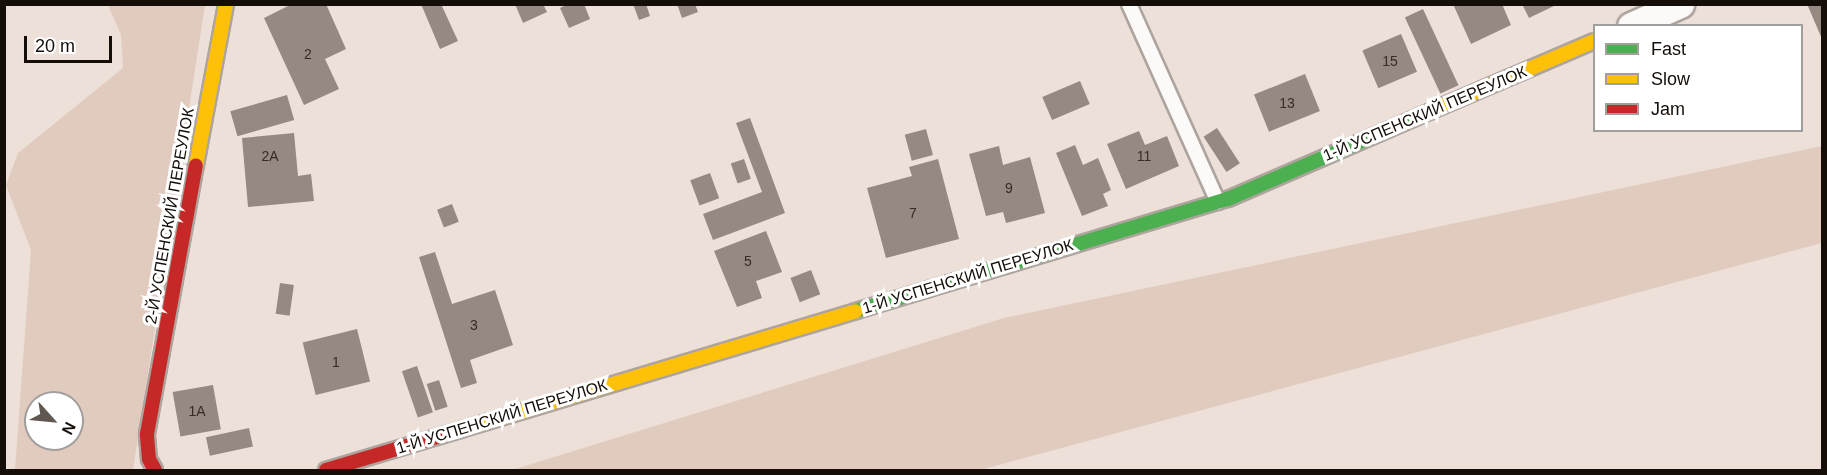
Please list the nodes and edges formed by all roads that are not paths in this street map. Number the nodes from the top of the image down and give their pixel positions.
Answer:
1 (226, 4) edge
2 (1129, 4) edge
3 (1680, 4) edge
4 (1635, 24) edge
5 (1593, 41) edge
6 (1218, 202) junction
7 (155, 471) edge
8 (326, 471) edge

1 - 7 street, 2-Й УСПЕНСКИЙ ПЕРЕУЛОК
2 - 6 lane
3 - 4 street
5 - 6 street, 1-Й УСПЕНСКИЙ ПЕРЕУЛОК
6 - 8 street, 1-Й УСПЕНСКИЙ ПЕРЕУЛОК

